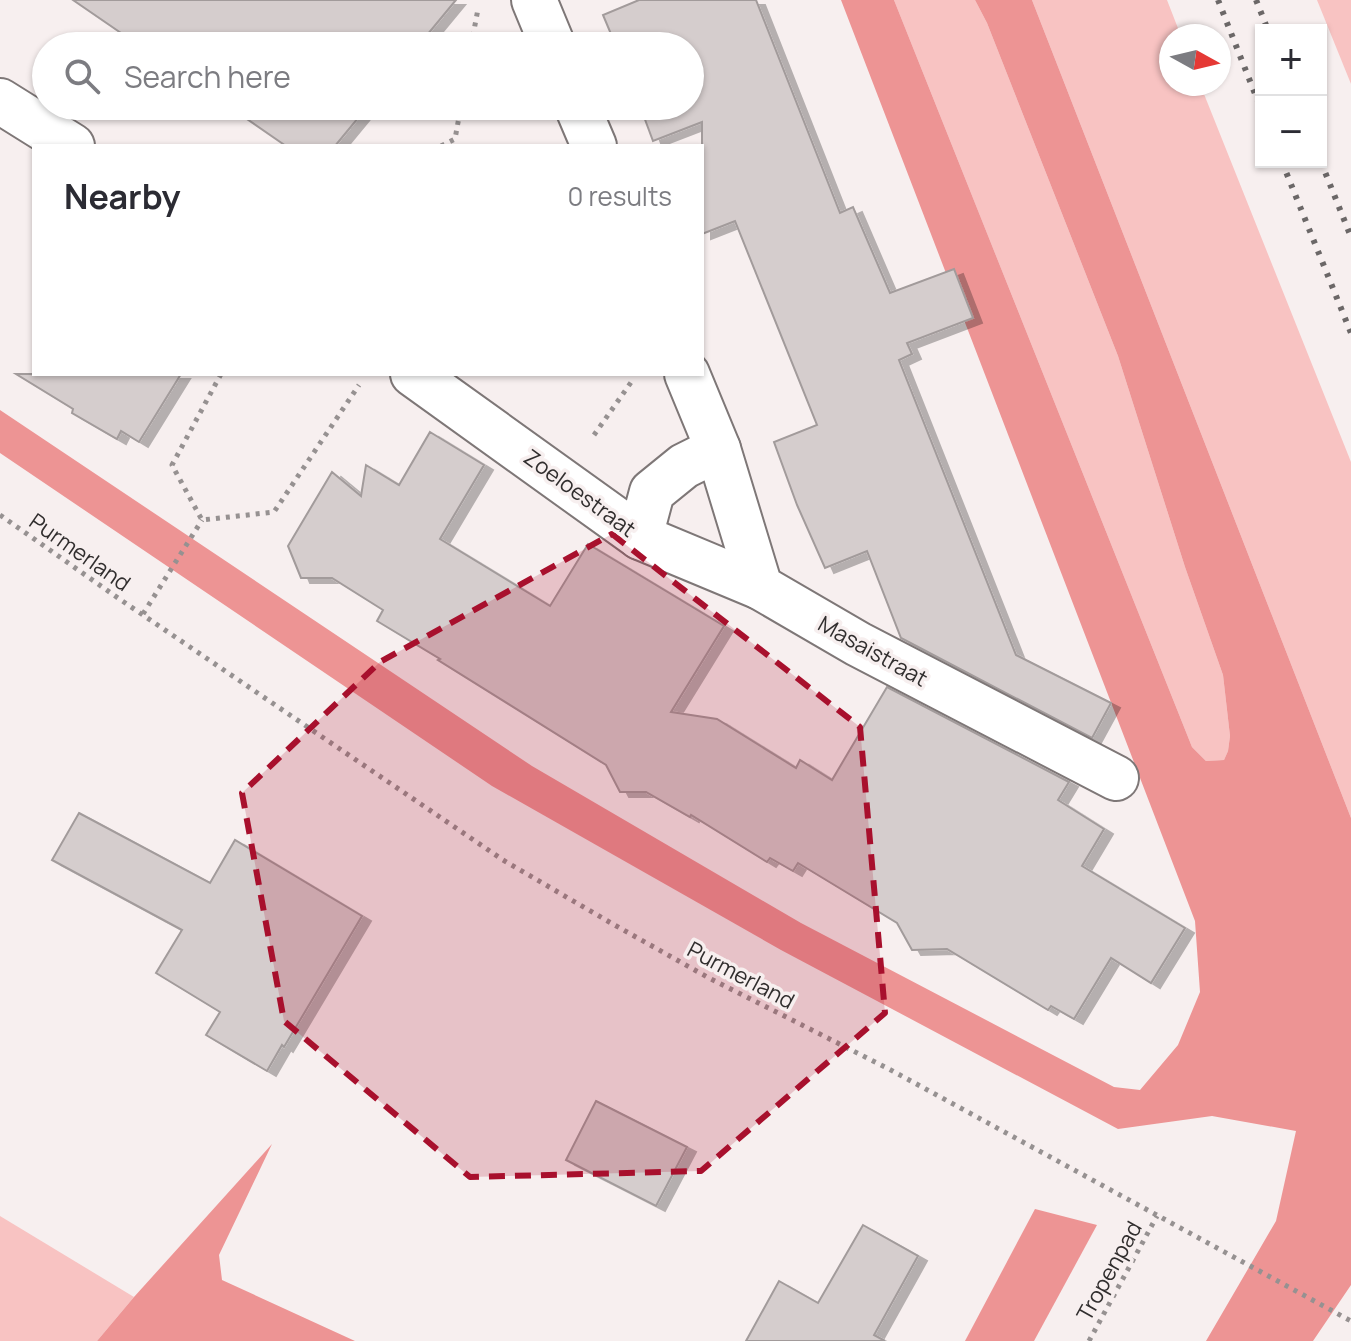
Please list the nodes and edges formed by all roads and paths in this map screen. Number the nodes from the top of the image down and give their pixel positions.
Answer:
1 (479, 0) edge
2 (534, 0) edge
3 (473, 32) edge
4 (547, 32) edge
5 (0, 101) edge
6 (458, 120) edge
7 (583, 120) edge
8 (454, 143) edge
9 (69, 144) edge
10 (593, 144) edge
11 (220, 376) edge
12 (365, 376) edge
13 (416, 376) edge
14 (636, 376) edge
15 (688, 376) edge
16 (718, 449) junction
17 (562, 480) junction
18 (0, 515) edge
19 (202, 520) junction
20 (640, 537) junction
21 (760, 587) junction
22 (143, 615) junction
23 (1116, 778) dead end
24 (1157, 1216) junction
25 (1351, 1321) edge
26 (1089, 1341) edge

1 - 3 path
2 - 4 street
5 - 9 street
6 - 8 path
7 - 10 street
11 - 19 path
12 - 19 path
13 - 17 street, Zoeloestraat
14 - 17 path
15 - 16 street
16 - 20 street
16 - 21 street
17 - 20 street, Zoeloestraat
18 - 22 path, Purmerland
19 - 22 path, Purmerland
20 - 21 street, Zoeloestraat
21 - 23 street, Masaistraat
22 - 24 path, Purmerland
24 - 25 path, Purmerland
24 - 26 path, Tropenpad

